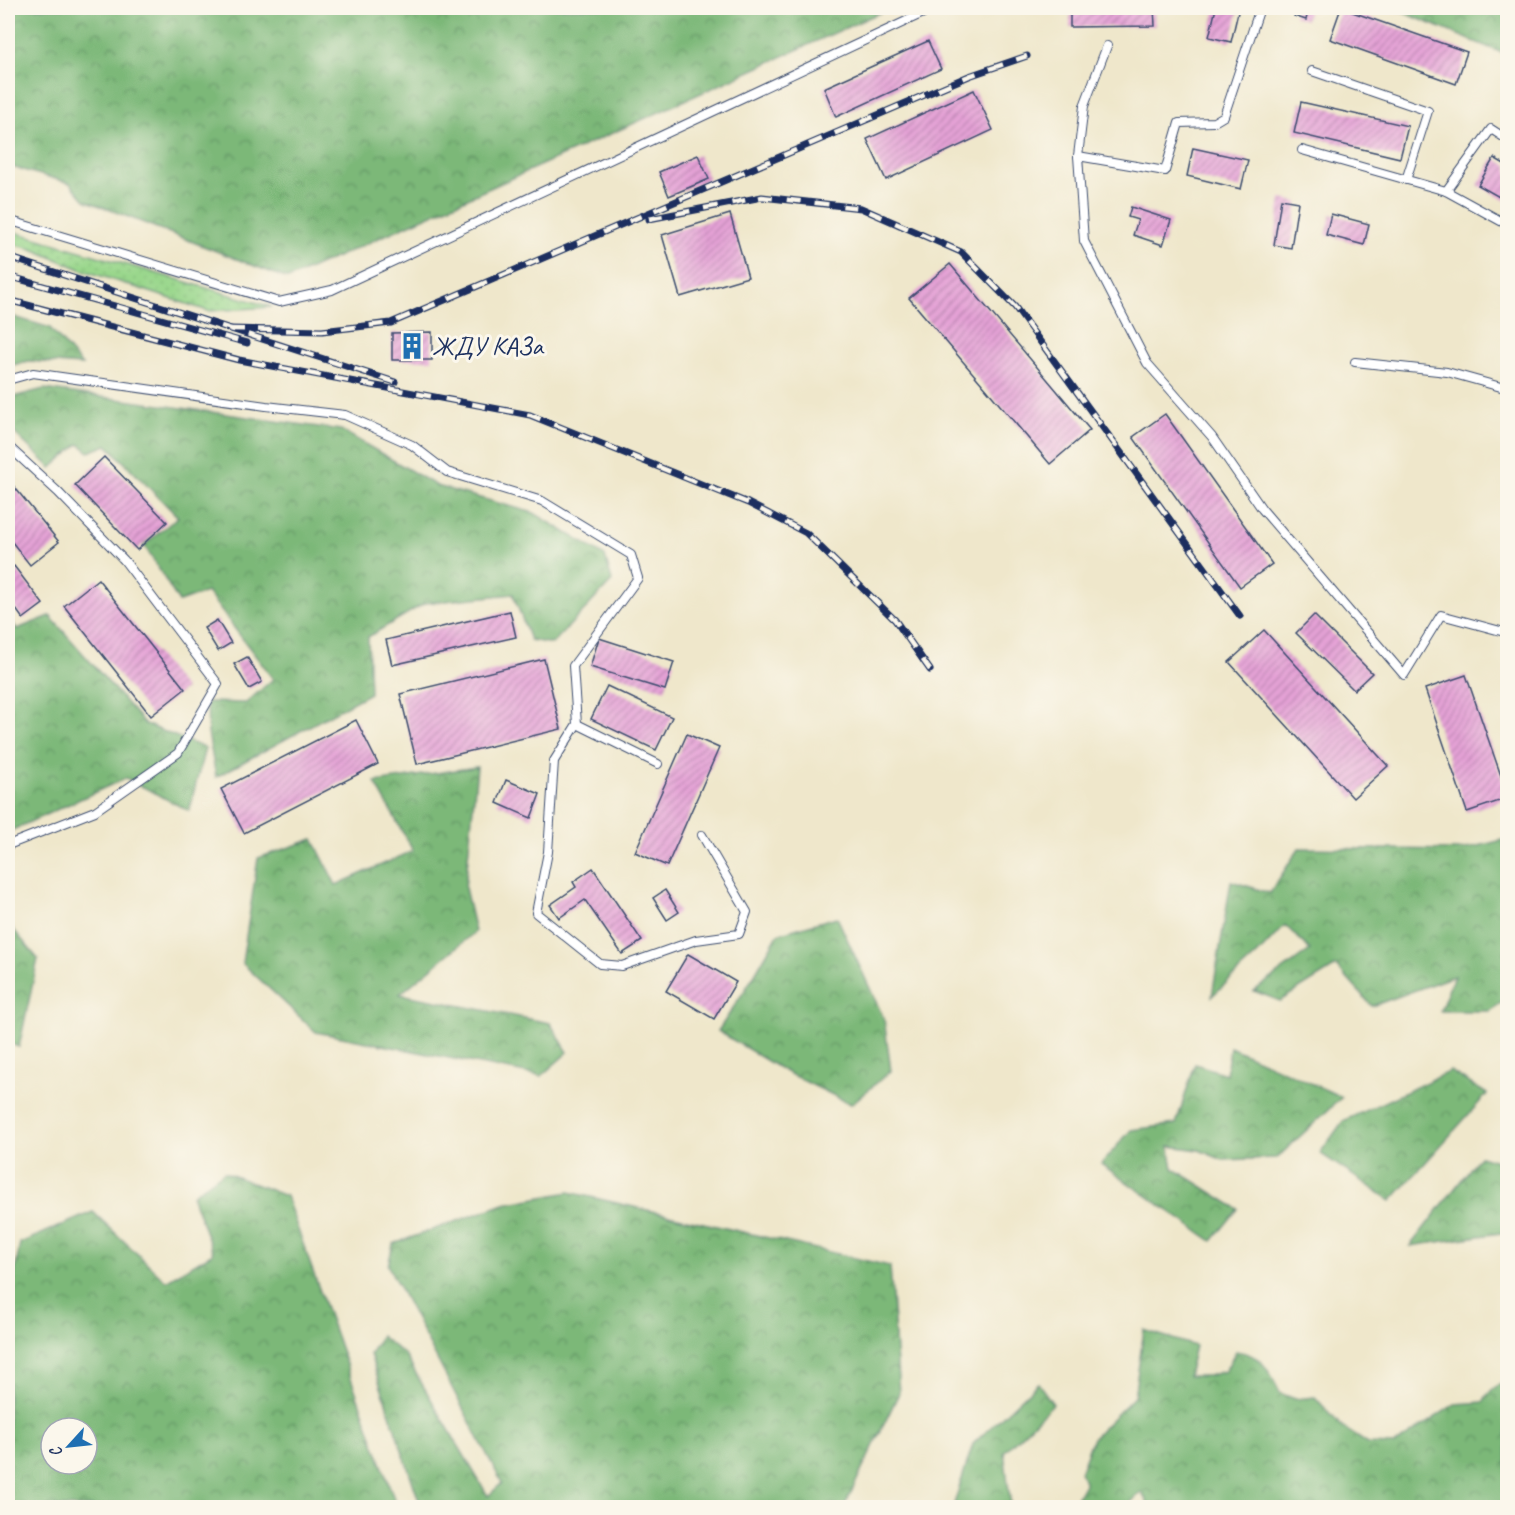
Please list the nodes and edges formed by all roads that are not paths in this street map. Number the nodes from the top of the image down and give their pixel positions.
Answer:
1 (934, 8) edge
2 (1260, 8) edge
3 (1107, 46) dead end
4 (1312, 71) dead end
5 (1508, 140) edge
6 (1302, 150) dead end
7 (1078, 156) junction
8 (1406, 180) junction
9 (1446, 191) junction
10 (8, 220) edge
11 (1508, 225) edge
12 (1355, 362) dead end
13 (8, 380) edge
14 (1508, 389) edge
15 (8, 446) edge
16 (1508, 633) edge
17 (577, 724) junction
18 (658, 764) dead end
19 (702, 835) dead end
20 (8, 846) edge

1 - 10 lane
2 - 7 lane
3 - 7 lane
4 - 8 lane
5 - 9 lane
6 - 8 lane
7 - 16 lane
8 - 9 lane
9 - 11 lane
12 - 14 lane
13 - 17 lane
15 - 20 lane
17 - 18 lane
17 - 19 lane

